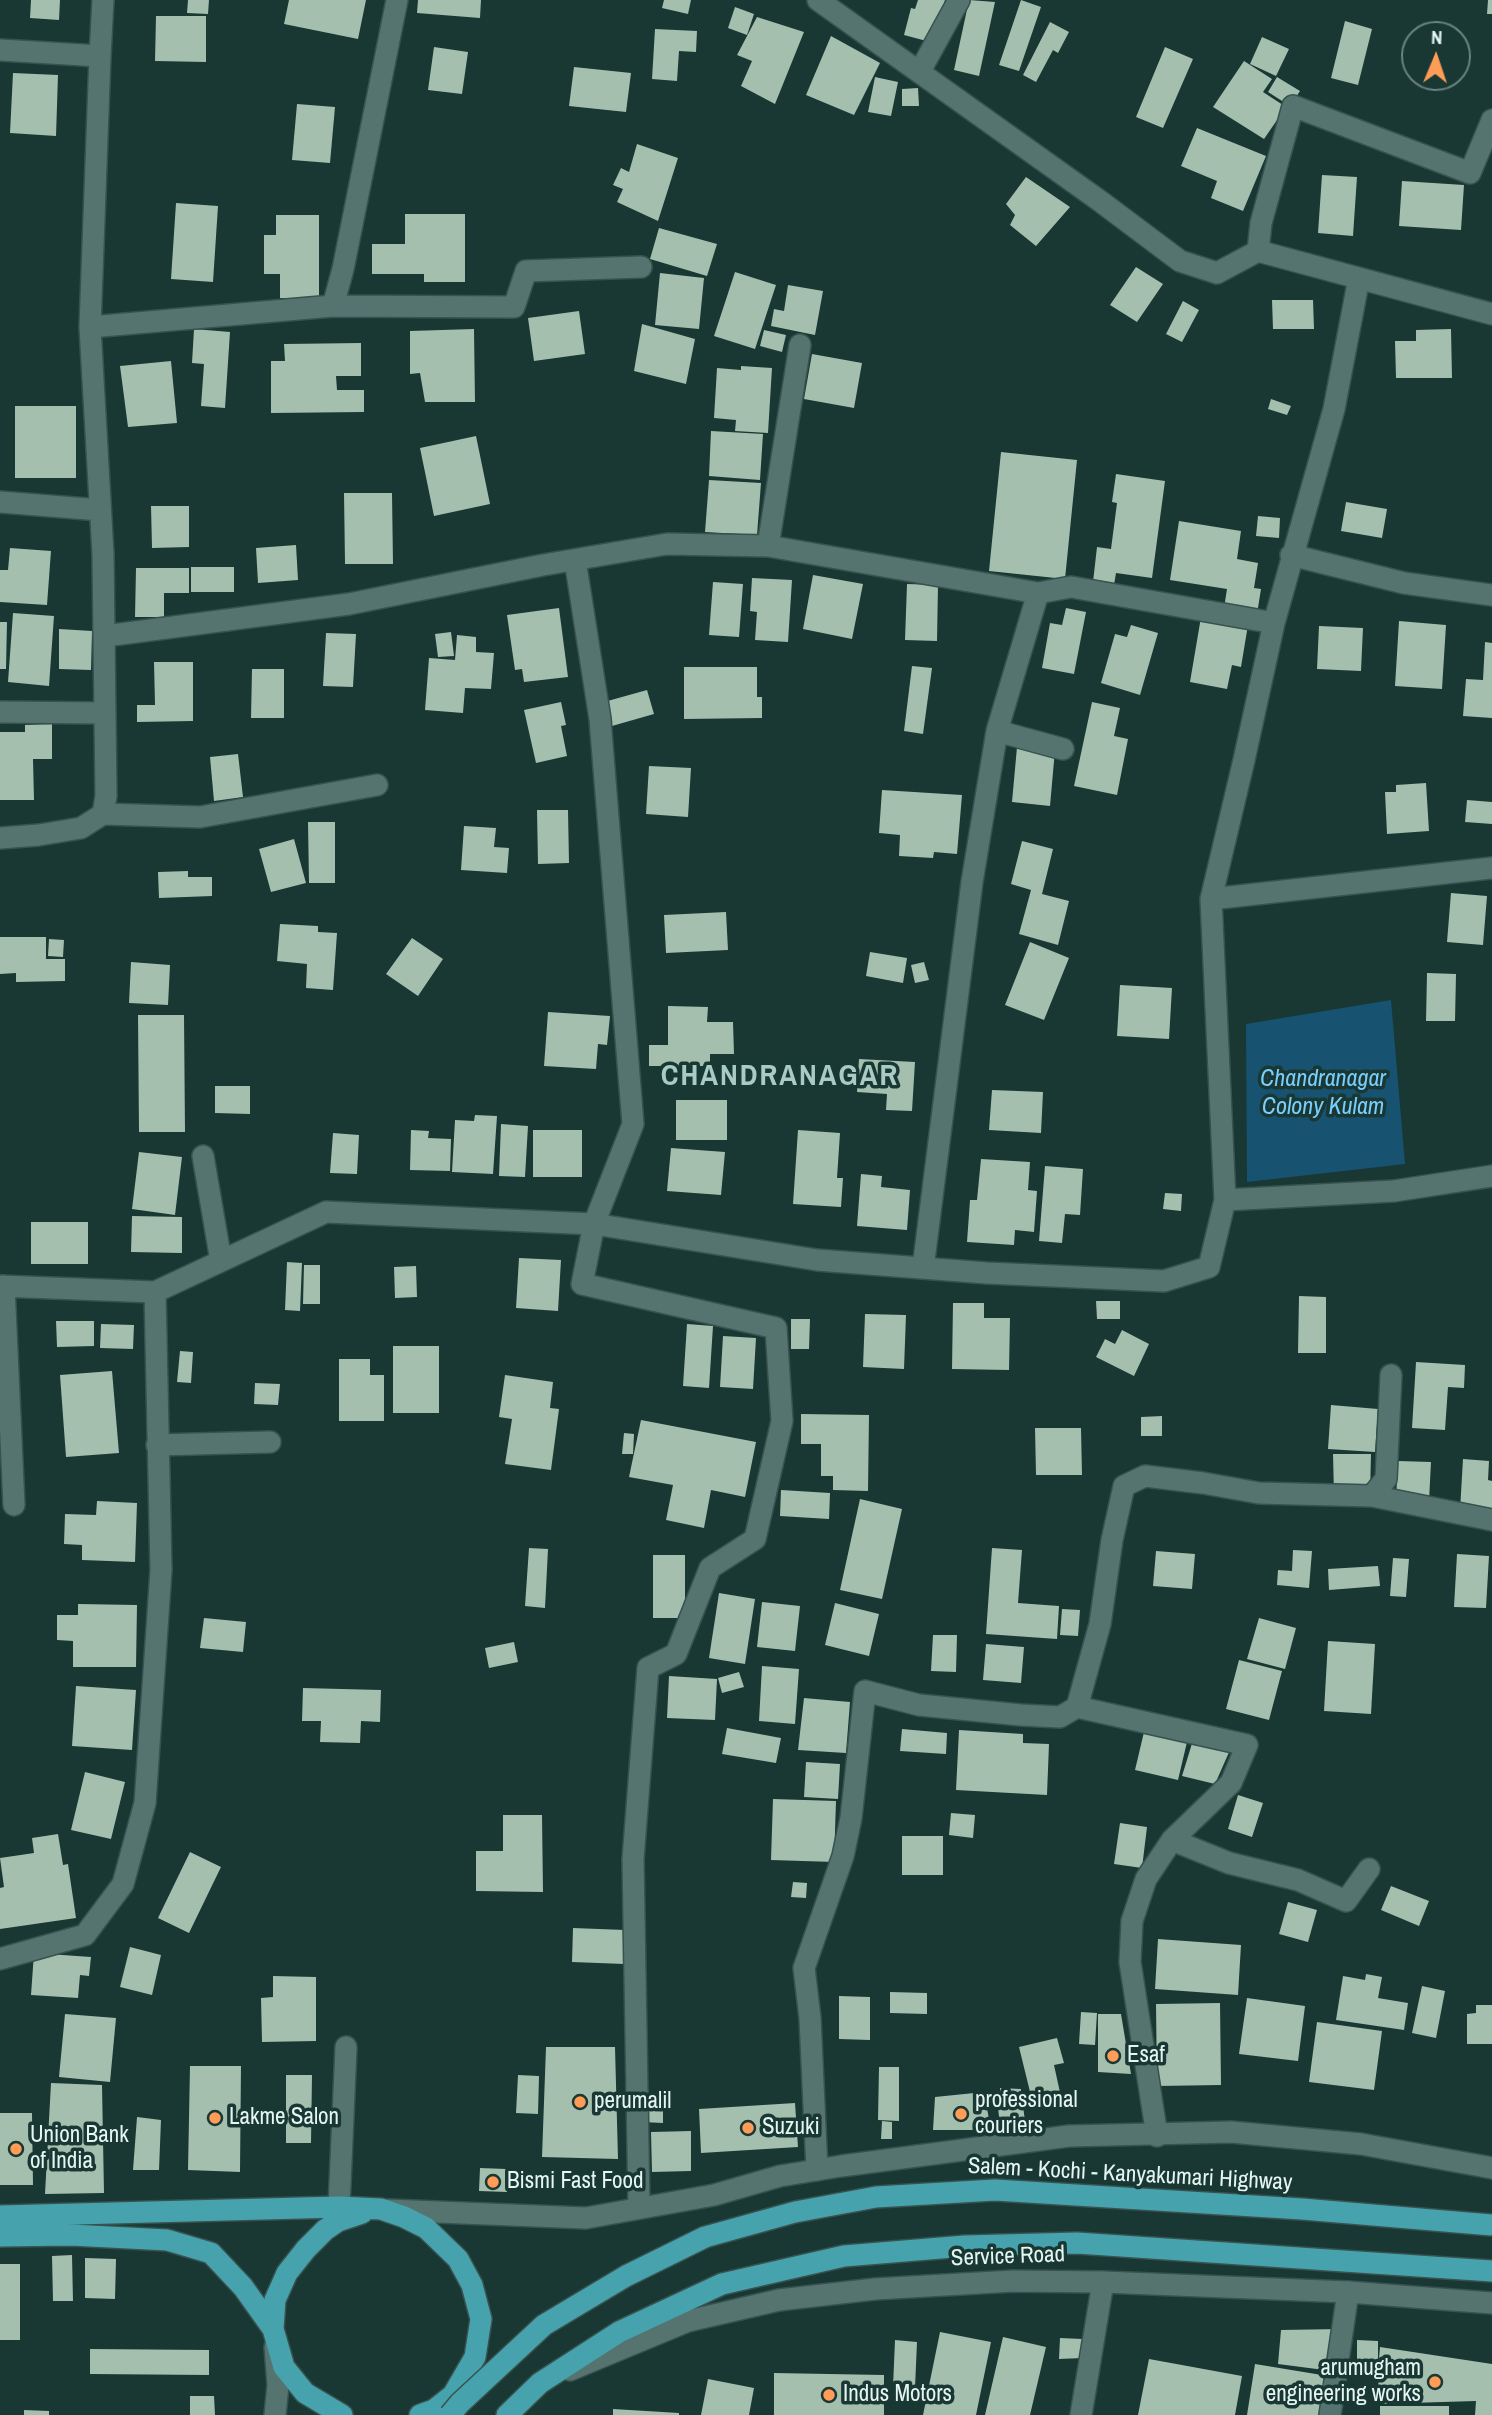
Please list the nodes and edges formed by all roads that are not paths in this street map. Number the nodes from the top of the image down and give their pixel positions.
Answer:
1 (103, 0) edge
2 (397, 0) edge
3 (818, 0) edge
4 (959, 0) edge
5 (0, 50) edge
6 (100, 56) junction
7 (920, 71) junction
8 (1492, 120) edge
9 (1470, 173) junction
10 (1492, 176) edge
11 (1258, 251) junction
12 (641, 267) dead end
13 (1359, 278) junction
14 (333, 306) junction
15 (1492, 314) edge
16 (90, 327) junction
17 (800, 345) dead end
18 (0, 502) edge
19 (100, 510) junction
20 (768, 546) junction
21 (1291, 555) junction
22 (575, 560) junction
23 (1038, 593) junction
24 (1492, 595) edge
25 (1273, 622) junction
26 (105, 636) junction
27 (0, 712) edge
28 (104, 713) junction
29 (997, 731) junction
30 (1063, 749) dead end
31 (377, 785) dead end
32 (103, 814) junction
33 (0, 838) edge
34 (1492, 868) edge
35 (1211, 899) junction
36 (203, 1156) dead end
37 (1492, 1176) edge
38 (1225, 1200) junction
39 (594, 1224) junction
40 (221, 1261) junction
41 (923, 1268) junction
42 (2, 1286) edge
43 (155, 1292) junction
44 (1391, 1375) dead end
45 (270, 1443) dead end
46 (158, 1445) junction
47 (1372, 1496) junction
48 (14, 1506) dead end
49 (1492, 1520) edge
50 (1077, 1707) junction
51 (1172, 1840) junction
52 (1369, 1869) dead end
53 (0, 1959) edge
54 (346, 2047) dead end
55 (1157, 2136) junction
56 (1492, 2168) edge
57 (817, 2170) junction
58 (339, 2207) junction
59 (639, 2207) junction
60 (381, 2209) junction
61 (0, 2216) edge
62 (1492, 2225) edge
63 (0, 2236) edge
64 (1492, 2271) edge
65 (1103, 2282) junction
66 (1348, 2292) junction
67 (1492, 2303) edge
68 (273, 2329) junction
69 (540, 2383) junction
70 (452, 2405) edge
71 (275, 2415) edge
72 (342, 2415) edge
73 (420, 2415) edge
74 (463, 2415) edge
75 (507, 2415) edge
76 (1081, 2415) edge
77 (1330, 2415) edge

1 - 6 street
2 - 14 street
3 - 7 street
4 - 7 street
5 - 6 street
6 - 16 street
7 - 11 street
8 - 9 street
9 - 10 street
9 - 11 street
11 - 13 street
12 - 14 street
13 - 15 street
13 - 21 street
14 - 16 street
16 - 19 street
17 - 20 street
18 - 19 street
19 - 26 street
20 - 22 street
20 - 23 street
21 - 24 street
21 - 25 street
22 - 26 street
22 - 39 street
23 - 25 street
23 - 29 street
25 - 35 street
26 - 28 street
27 - 28 street
28 - 32 street
29 - 30 street
29 - 41 street
31 - 32 street
32 - 33 street
34 - 35 street
35 - 38 street
36 - 40 street
37 - 38 street
38 - 41 street
39 - 40 street
39 - 41 street
39 - 59 street
40 - 43 street
42 - 43 street
42 - 48 street
43 - 46 street
44 - 47 street
45 - 46 street
46 - 53 street
47 - 49 street
47 - 50 street
50 - 51 street
50 - 57 street
51 - 52 street
51 - 55 street
54 - 58 street
55 - 56 street
55 - 57 street
57 - 59 street
58 - 60 highway
58 - 61 highway
59 - 60 street
60 - 68 highway
60 - 70 highway
62 - 70 highway, Salem - Kochi - Kanyakumari Highway, bridge
63 - 68 highway
64 - 69 highway
65 - 66 street, Service Road
65 - 69 street, Service Road
65 - 76 street
66 - 67 street, Service Road
66 - 77 street
68 - 71 street
68 - 72 highway
69 - 75 highway
70 - 73 highway
70 - 74 highway

